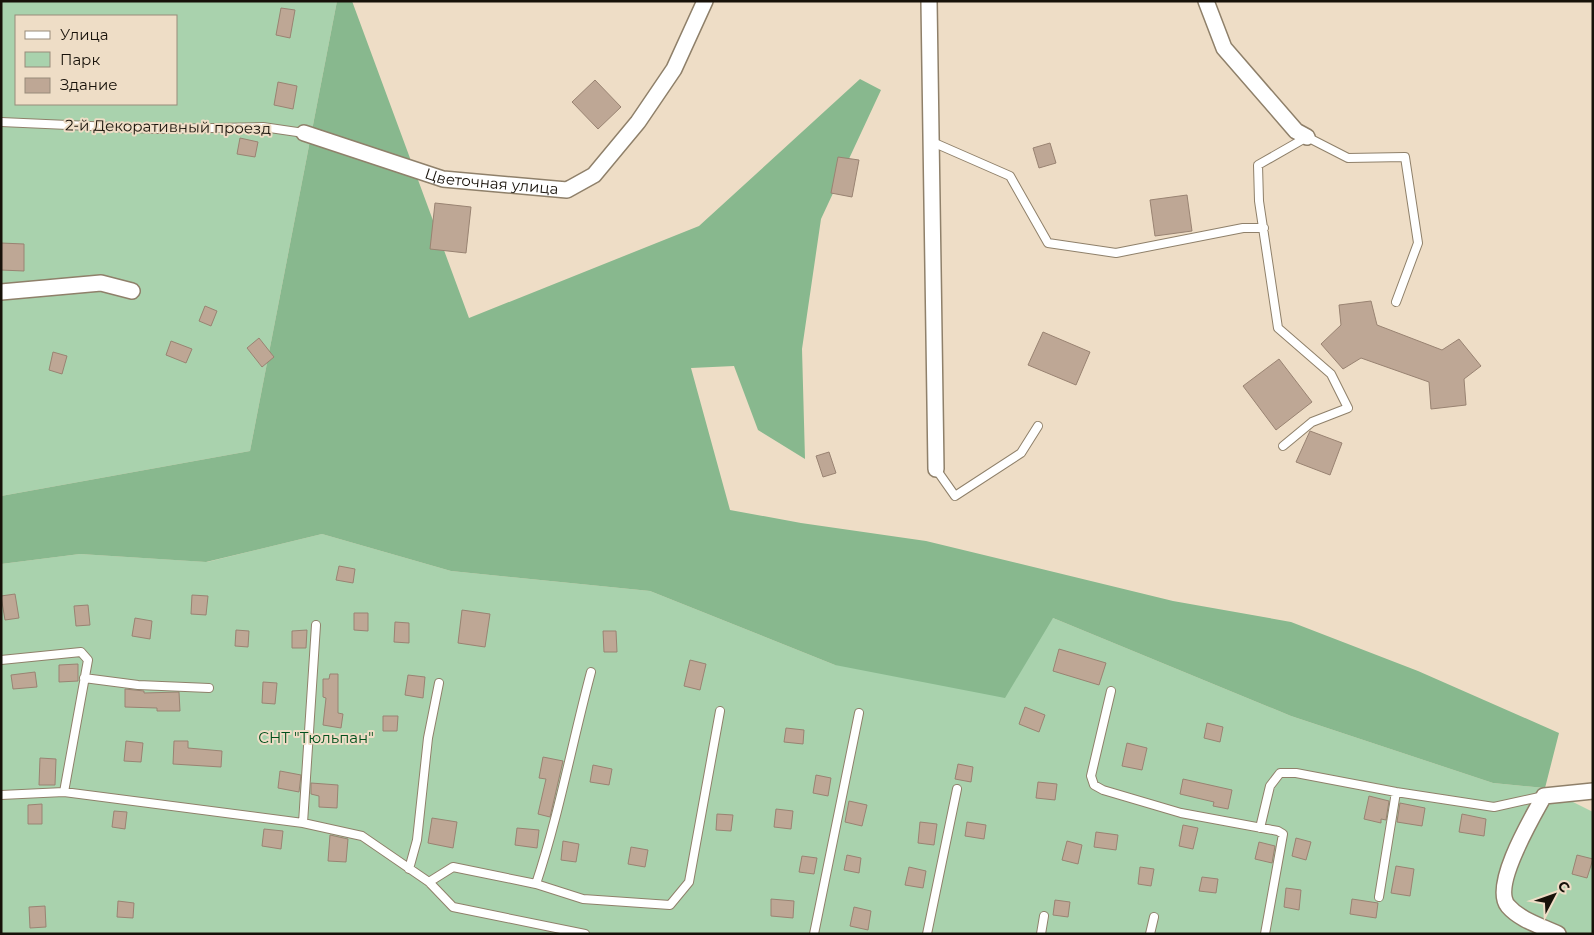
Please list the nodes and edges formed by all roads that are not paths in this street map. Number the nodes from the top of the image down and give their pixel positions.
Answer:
1 (705, 1) edge
2 (929, 1) edge
3 (1206, 1) edge
4 (1, 122) edge
5 (304, 133) joint
6 (1307, 137) junction
7 (930, 141) junction
8 (1264, 228) junction
9 (132, 291) dead end
10 (1, 292) edge
11 (1396, 302) dead end
12 (1038, 426) dead end
13 (1283, 446) dead end
14 (936, 469) joint
15 (316, 625) dead end
16 (1, 660) edge
17 (591, 672) dead end
18 (84, 678) junction
19 (439, 684) dead end
20 (209, 688) dead end
21 (1112, 691) dead end
22 (720, 711) dead end
23 (859, 714) dead end
24 (957, 789) dead end
25 (1593, 791) edge
26 (64, 792) junction
27 (1396, 792) junction
28 (1, 795) edge
29 (1544, 796) junction
30 (304, 823) junction
31 (1260, 828) junction
32 (409, 869) junction
33 (429, 882) junction
34 (536, 884) junction
35 (1379, 897) dead end
36 (1044, 916) dead end
37 (1154, 917) dead end
38 (585, 934) edge
39 (814, 934) edge
40 (927, 934) edge
41 (1041, 934) edge
42 (1150, 934) edge
43 (1265, 934) edge
44 (1558, 934) edge

1 - 5 street, Цветочная улица
2 - 7 street
3 - 6 street
4 - 5 lane, 2-й Декоративный проезд
6 - 8 lane
6 - 11 lane
7 - 8 lane
7 - 14 street
8 - 13 lane
9 - 10 street
12 - 14 lane
15 - 30 lane
16 - 18 lane
17 - 34 lane
18 - 20 lane
18 - 26 lane
19 - 32 lane
21 - 31 lane
22 - 34 lane
23 - 39 lane
24 - 40 lane
25 - 29 street
26 - 28 lane
26 - 30 lane
27 - 29 lane
27 - 31 lane
27 - 35 lane
29 - 44 street
30 - 32 lane
31 - 43 lane
32 - 33 lane
33 - 34 lane
33 - 38 lane
36 - 41 lane
37 - 42 lane

